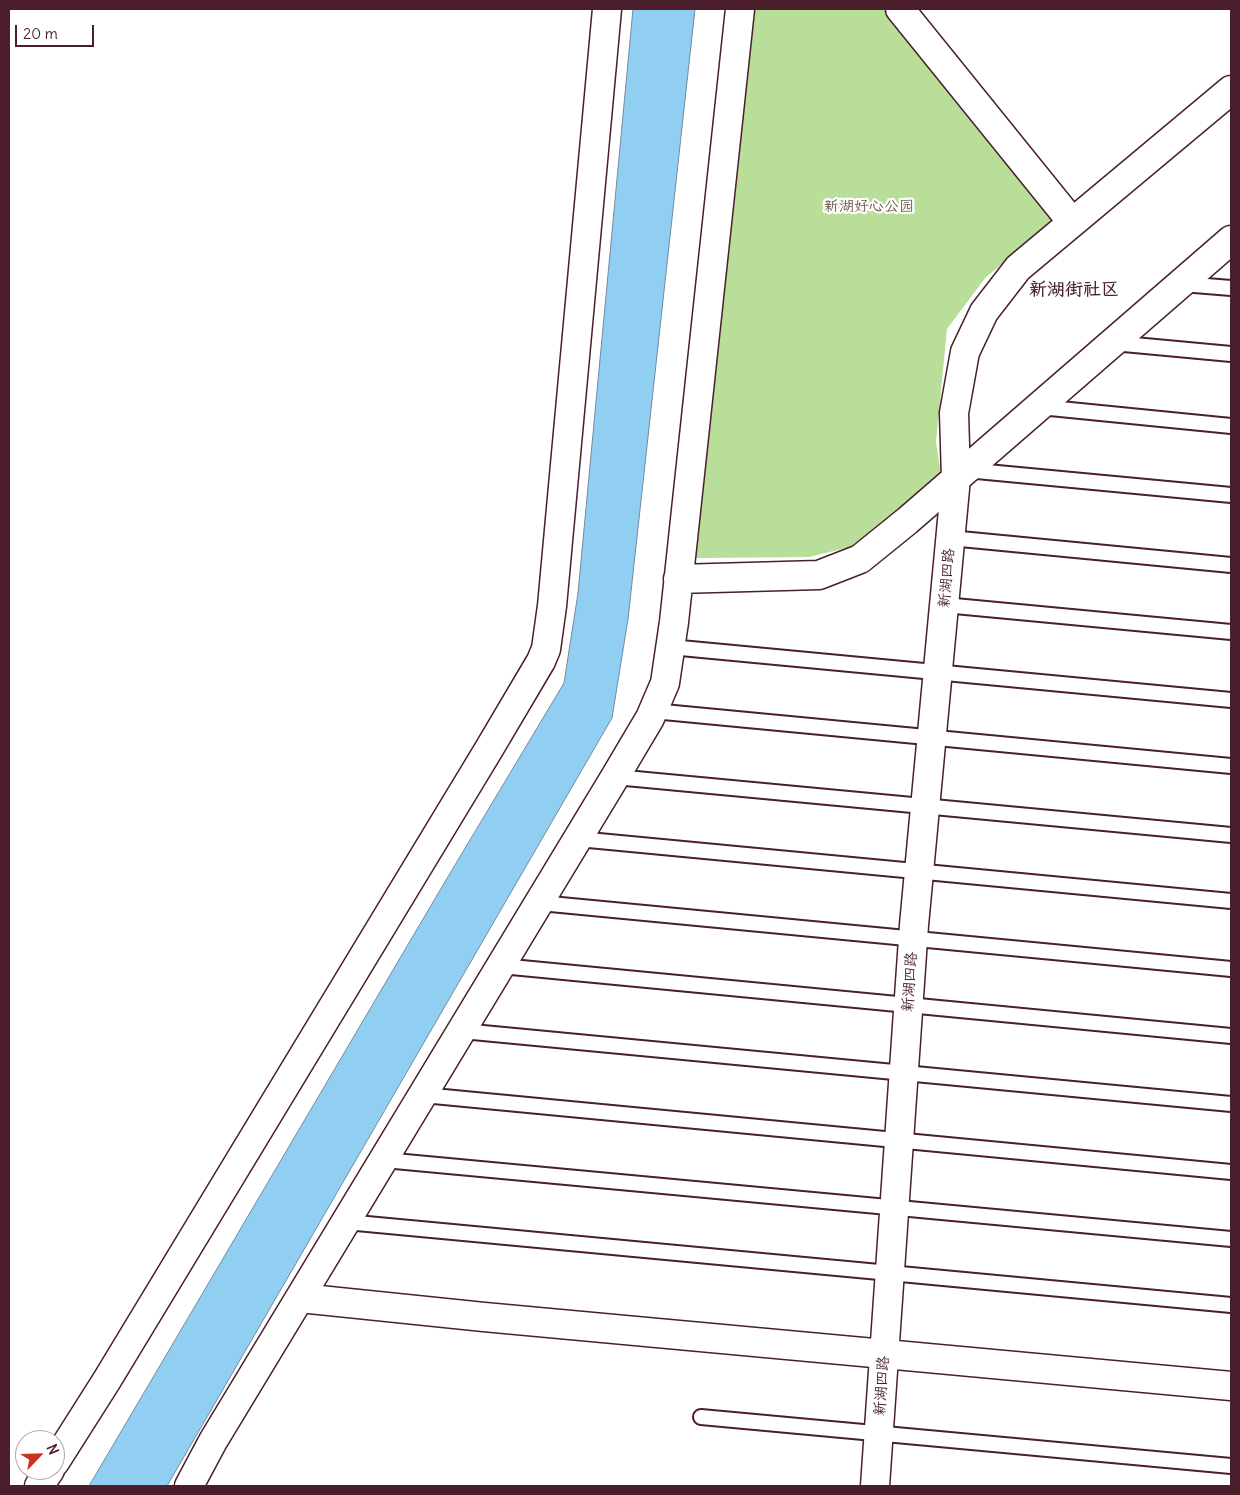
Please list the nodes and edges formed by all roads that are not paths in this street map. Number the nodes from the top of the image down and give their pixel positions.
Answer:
1 (607, 9) edge
2 (740, 9) edge
3 (900, 9) edge
4 (1231, 90) edge
5 (1072, 222) junction
6 (1231, 240) edge
7 (1181, 284) junction
8 (1231, 288) edge
9 (1113, 343) junction
10 (1231, 354) edge
11 (1038, 407) junction
12 (1231, 426) edge
13 (961, 474) junction
14 (1231, 495) edge
15 (950, 538) junction
16 (1231, 565) edge
17 (678, 579) junction
18 (944, 605) junction
19 (1231, 632) edge
20 (670, 647) junction
21 (938, 672) junction
22 (1231, 700) edge
23 (653, 711) junction
24 (932, 738) junction
25 (1231, 766) edge
26 (615, 777) junction
27 (925, 806) junction
28 (1231, 835) edge
29 (578, 839) junction
30 (919, 871) junction
31 (1231, 901) edge
32 (540, 903) junction
33 (913, 938) junction
34 (501, 966) junction
35 (1231, 968) edge
36 (908, 1006) junction
37 (462, 1031) junction
38 (1231, 1036) edge
39 (904, 1073) junction
40 (423, 1095) junction
41 (1231, 1104) edge
42 (899, 1140) junction
43 (384, 1160) junction
44 (1231, 1172) edge
45 (894, 1208) junction
46 (346, 1222) junction
47 (1231, 1239) edge
48 (890, 1273) junction
49 (300, 1298) junction
50 (1231, 1305) edge
51 (884, 1354) junction
52 (1231, 1386) edge
53 (701, 1417) dead end
54 (879, 1434) junction
55 (65, 1446) edge
56 (1231, 1466) edge
57 (190, 1486) edge
58 (875, 1486) edge

1 - 55 street
2 - 17 street
3 - 5 street
4 - 5 street, 新湖四路
5 - 13 street, 新湖四路
6 - 7 street
7 - 8 lane
7 - 9 street
9 - 10 lane
9 - 11 street
11 - 12 lane
11 - 13 street
13 - 14 lane
13 - 15 street, 新湖四路
13 - 17 street
15 - 16 lane
15 - 18 street, 新湖四路
17 - 20 street
18 - 19 lane
18 - 21 street, 新湖四路
20 - 21 lane
20 - 23 street
21 - 22 lane
21 - 24 street, 新湖四路
23 - 24 lane
23 - 26 street
24 - 25 lane
24 - 27 street, 新湖四路
26 - 27 lane
26 - 29 street
27 - 28 lane
27 - 30 street, 新湖四路
29 - 30 lane
29 - 32 street
30 - 31 lane
30 - 33 street, 新湖四路
32 - 33 lane
32 - 34 street
33 - 35 lane
33 - 36 street, 新湖四路
34 - 36 lane
34 - 37 street
36 - 38 lane
36 - 39 street, 新湖四路
37 - 39 lane
37 - 40 street
39 - 41 lane
39 - 42 street, 新湖四路
40 - 42 lane
40 - 43 street
42 - 44 lane
42 - 45 street, 新湖四路
43 - 45 lane
43 - 46 street
45 - 47 lane
45 - 48 street, 新湖四路
46 - 48 lane
46 - 49 street
48 - 50 lane
48 - 51 street, 新湖四路
49 - 51 street
49 - 57 street
51 - 52 street
51 - 54 street, 新湖四路
53 - 54 lane
54 - 56 lane
54 - 58 street, 新湖四路

